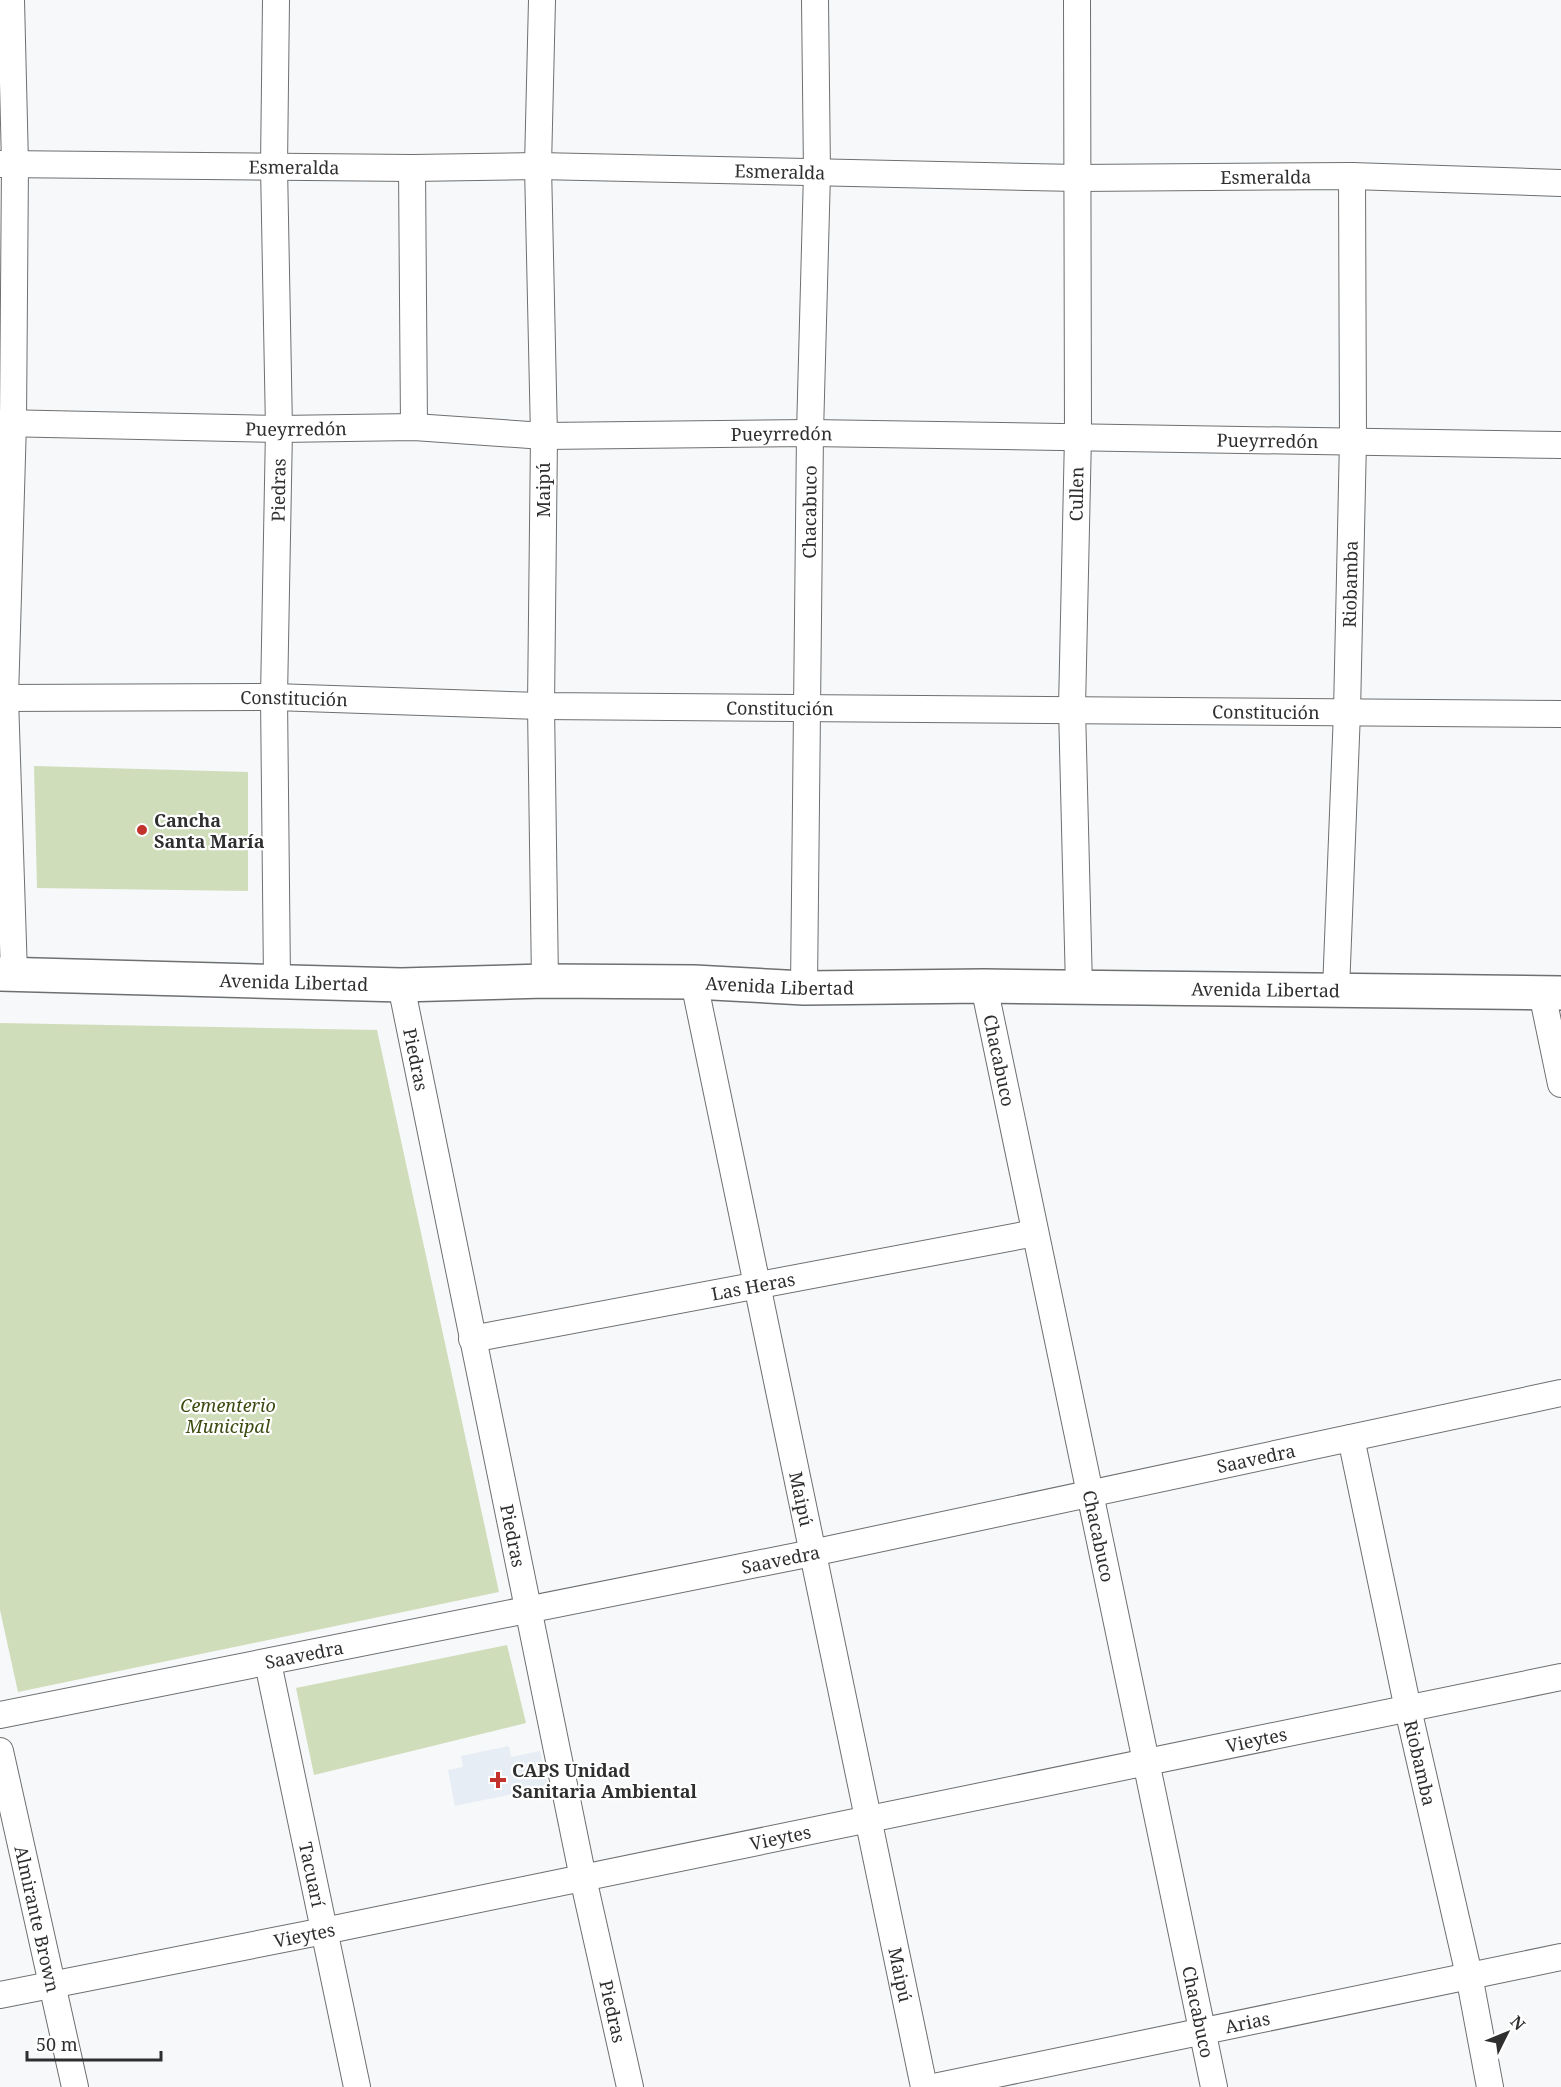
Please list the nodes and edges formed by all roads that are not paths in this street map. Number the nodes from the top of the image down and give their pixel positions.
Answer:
1 (11, 0) edge
2 (276, 0) edge
3 (542, 0) edge
4 (815, 0) edge
5 (1077, 0) edge
6 (7, 164) edge
7 (274, 166) junction
8 (538, 166) junction
9 (412, 168) junction
10 (816, 173) junction
11 (1352, 176) junction
12 (1077, 178) junction
13 (1561, 183) edge
14 (6, 423) edge
15 (414, 428) junction
16 (279, 429) junction
17 (810, 433) junction
18 (544, 436) junction
19 (1078, 436) junction
20 (1353, 440) junction
21 (1561, 445) edge
22 (274, 697) junction
23 (3, 698) edge
24 (542, 706) junction
25 (807, 708) junction
26 (1072, 708) junction
27 (1347, 712) junction
28 (1561, 714) edge
29 (7, 974) edge
30 (277, 981) junction
31 (545, 981) junction
32 (694, 982) junction
33 (401, 985) junction
34 (984, 986) junction
35 (1080, 987) junction
36 (804, 988) junction
37 (1336, 990) junction
38 (1552, 993) edge
39 (1561, 1084) edge
40 (1035, 1233) junction
41 (756, 1287) junction
42 (472, 1339) junction
43 (1561, 1394) edge
44 (1351, 1438) junction
45 (1089, 1494) junction
46 (812, 1553) junction
47 (528, 1610) junction
48 (268, 1663) junction
49 (1561, 1677) edge
50 (1408, 1708) junction
51 (0, 1715) edge
52 (0, 1751) edge
53 (1146, 1762) junction
54 (868, 1820) junction
55 (583, 1878) junction
56 (324, 1931) junction
57 (1561, 1957) edge
58 (1469, 1975) junction
59 (52, 1984) junction
60 (0, 1995) edge
61 (1202, 2032) junction
62 (75, 2087) edge
63 (357, 2087) edge
64 (630, 2087) edge
65 (924, 2087) edge
66 (934, 2087) edge
67 (1214, 2087) edge
68 (1490, 2087) edge

1 - 6 street
2 - 7 street, Piedras
3 - 8 street, Maipú
4 - 10 street, Chacabuco
5 - 12 street, Cullen
6 - 7 street, Esmeralda
6 - 14 street
7 - 9 street, Esmeralda
7 - 16 street, Piedras
8 - 9 street, Esmeralda
8 - 10 street, Esmeralda
8 - 18 street, Maipú
9 - 15 street
10 - 12 street, Esmeralda
10 - 17 street, Chacabuco
11 - 12 street, Esmeralda
11 - 13 street, Esmeralda
11 - 20 street, Riobamba
12 - 19 street, Cullen
14 - 16 street, Pueyrredón
14 - 23 street
15 - 16 street, Pueyrredón
15 - 18 street, Pueyrredón
16 - 22 street, Piedras
17 - 18 street, Pueyrredón
17 - 19 street, Pueyrredón
17 - 25 street, Chacabuco
18 - 24 street, Maipú
19 - 20 street, Pueyrredón
19 - 26 street, Cullen
20 - 21 street, Pueyrredón
20 - 27 street, Riobamba
22 - 23 street, Constitución
22 - 24 street, Constitución
22 - 30 street, Piedras
23 - 29 street
24 - 25 street, Constitución
24 - 31 street, Maipú
25 - 26 street, Constitución
25 - 36 street, Chacabuco
26 - 27 street, Constitución
26 - 35 street, Cullen
27 - 28 street, Constitución
27 - 37 street, Riobamba
29 - 30 main road, Avenida Libertad
30 - 33 main road, Avenida Libertad
31 - 32 main road, Avenida Libertad
31 - 33 main road, Avenida Libertad
32 - 36 main road, Avenida Libertad
32 - 41 street, Maipú
33 - 42 street, Piedras
34 - 35 main road, Avenida Libertad
34 - 36 main road, Avenida Libertad
34 - 40 street, Chacabuco
35 - 37 main road, Avenida Libertad
37 - 38 main road, Avenida Libertad
38 - 39 street
40 - 41 street, Las Heras
40 - 45 street, Chacabuco
41 - 42 street, Las Heras
41 - 46 street, Maipú
42 - 47 street, Piedras
43 - 44 street, Saavedra
44 - 45 street, Saavedra
44 - 50 street, Riobamba
45 - 46 street, Saavedra
45 - 53 street, Chacabuco
46 - 47 street, Saavedra
46 - 54 street, Maipú
47 - 48 street, Saavedra
47 - 55 street, Piedras
48 - 51 street, Saavedra
48 - 56 street, Tacuarí
49 - 50 street, Vieytes
50 - 53 street, Vieytes
50 - 58 street, Riobamba
52 - 59 street, Almirante Brown
53 - 54 street, Vieytes
53 - 61 street, Chacabuco
54 - 55 street, Vieytes
54 - 65 street, Maipú
55 - 56 street, Vieytes
55 - 64 street, Piedras
56 - 59 street, Vieytes
56 - 63 street, Tacuarí
57 - 58 street, Arias
58 - 61 street, Arias
58 - 68 street, Riobamba
59 - 60 street, Vieytes
59 - 62 street, Almirante Brown
61 - 66 street, Arias
61 - 67 street, Chacabuco

